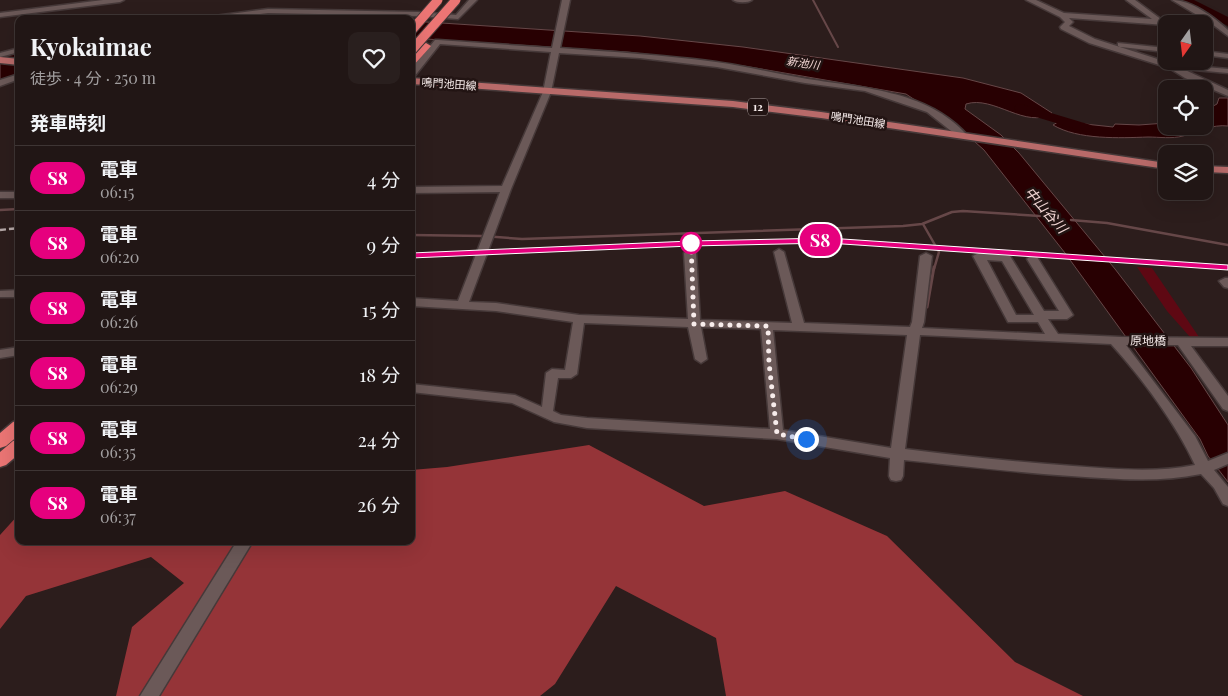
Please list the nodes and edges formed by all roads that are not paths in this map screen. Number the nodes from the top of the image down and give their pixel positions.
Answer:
1 (120, 0) edge
2 (438, 0) edge
3 (447, 0) edge
4 (456, 0) edge
5 (466, 0) edge
6 (473, 0) edge
7 (566, 0) edge
8 (737, 0) edge
9 (748, 0) edge
10 (1030, 0) edge
11 (1130, 0) edge
12 (1176, 0) edge
13 (0, 15) edge
14 (232, 15) edge
15 (1063, 15) junction
16 (1158, 21) edge
17 (1158, 22) edge
18 (415, 26) edge
19 (1224, 26) edge
20 (1228, 34) edge
21 (415, 36) edge
22 (1105, 46) junction
23 (415, 47) edge
24 (1158, 49) edge
25 (15, 51) edge
26 (556, 51) junction
27 (1213, 54) edge
28 (1228, 56) edge
29 (0, 57) edge
30 (415, 58) edge
31 (15, 59) edge
32 (1158, 62) edge
33 (415, 69) edge
34 (1178, 70) edge
35 (1213, 70) edge
36 (1228, 71) edge
37 (15, 77) edge
38 (415, 81) edge
39 (0, 83) edge
40 (415, 86) edge
41 (547, 92) junction
42 (1228, 93) edge
43 (965, 137) junction
44 (1158, 165) edge
45 (1213, 169) edge
46 (1228, 170) edge
47 (506, 189) junction
48 (415, 190) edge
49 (15, 195) edge
50 (0, 196) edge
51 (779, 252) dead end
52 (690, 253) dead end
53 (926, 256) dead end
54 (1033, 259) dead end
55 (1019, 280) junction
56 (1046, 280) junction
57 (15, 293) edge
58 (0, 294) edge
59 (415, 302) edge
60 (462, 305) junction
61 (1041, 317) junction
62 (579, 319) junction
63 (694, 324) junction
64 (768, 326) junction
65 (799, 327) junction
66 (914, 331) junction
67 (1054, 338) junction
68 (1118, 341) junction
69 (1179, 342) junction
70 (1228, 342) edge
71 (15, 352) edge
72 (0, 354) edge
73 (701, 359) dead end
74 (415, 388) edge
75 (1228, 406) edge
76 (545, 413) junction
77 (15, 430) edge
78 (777, 434) junction
79 (1, 442) edge
80 (15, 448) edge
81 (897, 454) junction
82 (1228, 458) edge
83 (0, 461) edge
84 (1207, 467) junction
85 (896, 476) dead end
86 (1228, 500) edge
87 (243, 545) edge
88 (149, 696) edge

1 - 13 street
2 - 18 highway, bridge
3 - 21 highway
4 - 23 highway, bridge
5 - 30 highway
6 - 14 street
7 - 26 street
8 - 9 street
10 - 15 street
11 - 16 street
12 - 19 street
15 - 17 street
15 - 22 street
19 - 20 street
22 - 24 street
22 - 32 street
25 - 29 street
26 - 33 street
26 - 41 street
26 - 43 street
27 - 28 street
29 - 31 main road
34 - 42 street
35 - 36 street
37 - 39 street
38 - 41 main road, 鳴門池田線 / 12
40 - 41 main road, 鳴門池田線 / 12
41 - 43 main road, 鳴門池田線 / 12
41 - 47 street
43 - 44 main road, 鳴門池田線 / 12
45 - 46 main road
47 - 48 street
47 - 60 street
49 - 50 street
51 - 65 street
52 - 63 street
53 - 66 street
54 - 56 street
55 - 56 street
55 - 61 street
55 - 61 street
56 - 61 street
57 - 58 street
59 - 60 street, 原地橋
60 - 62 street, 原地橋
61 - 67 street
62 - 63 street, 原地橋
62 - 76 street
63 - 64 street, 原地橋
63 - 73 street
64 - 65 street, 原地橋
64 - 78 street
65 - 66 street, 原地橋
66 - 67 street, 原地橋
66 - 81 street
67 - 68 street, 原地橋
68 - 69 street, 原地橋
68 - 84 street
69 - 70 street, 原地橋
69 - 75 street
71 - 72 street
74 - 76 street
76 - 78 street
77 - 79 highway
78 - 81 street
80 - 83 highway
81 - 84 street
81 - 85 street
82 - 84 street
84 - 86 street
87 - 88 street

